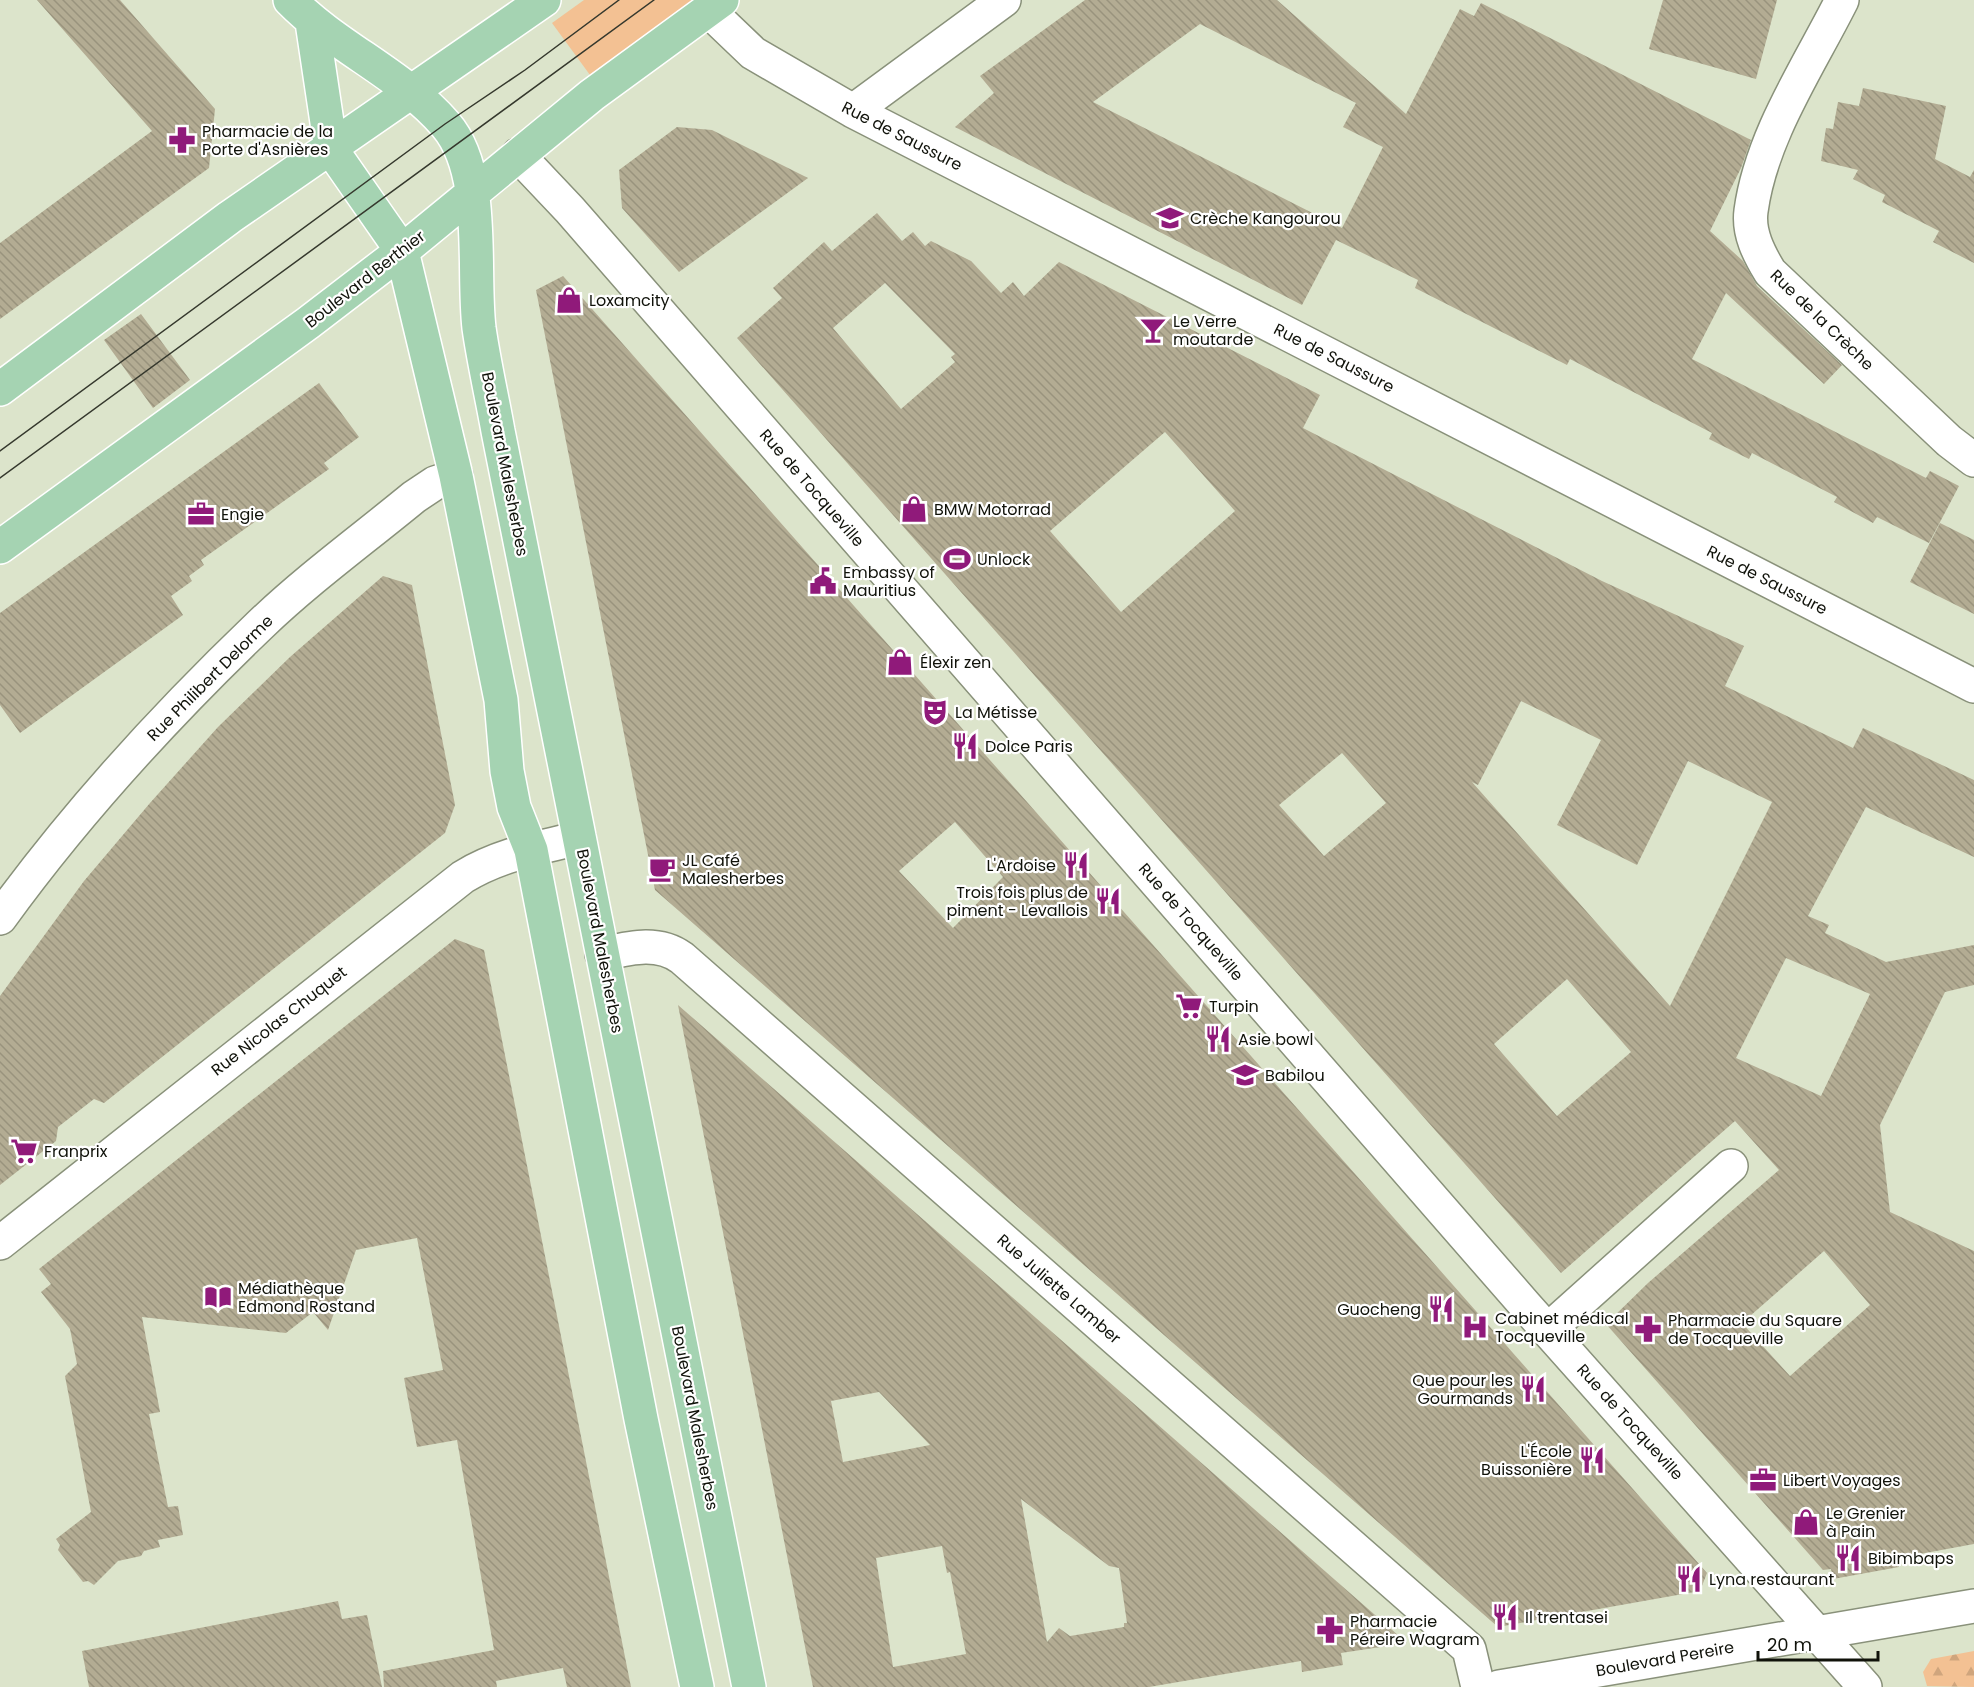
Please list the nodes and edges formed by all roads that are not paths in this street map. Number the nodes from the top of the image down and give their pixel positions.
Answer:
1 (544, 0) edge
2 (1004, 0) edge
3 (1842, 0) edge
4 (715, 5) edge
5 (301, 11) edge
6 (411, 91) junction
7 (853, 111) junction
8 (331, 149) junction
9 (518, 156) junction
10 (472, 192) junction
11 (402, 251) junction
12 (0, 389) edge
13 (1974, 460) edge
14 (456, 476) junction
15 (0, 548) edge
16 (1971, 678) edge
17 (579, 838) junction
18 (531, 850) junction
19 (0, 918) edge
20 (602, 954) junction
21 (1731, 1166) dead end
22 (0, 1243) edge
23 (1548, 1330) junction
24 (1974, 1606) edge
25 (1817, 1633) junction
26 (697, 1687) edge
27 (749, 1687) edge
28 (1478, 1687) edge
29 (1499, 1687) edge
30 (1865, 1687) edge

1 - 6 main road
2 - 7 street
3 - 13 street, Rue de la Crèche
4 - 7 street, Rue de Saussure
4 - 9 main road, Boulevard Berthier
5 - 6 main road, Boulevard Malesherbes
5 - 8 main road
6 - 8 main road
6 - 10 main road, Boulevard Malesherbes
7 - 16 street, Rue de Saussure
8 - 11 main road
8 - 12 main road
9 - 10 main road, Boulevard Berthier
9 - 23 street, Rue de Tocqueville
10 - 11 main road, Boulevard Berthier
10 - 17 main road, Boulevard Malesherbes
11 - 14 main road
11 - 15 main road, Boulevard Berthier
14 - 18 main road
14 - 19 street, Rue Philibert Delorme
17 - 18 street, Rue Nicolas Chuquet
17 - 20 main road, Boulevard Malesherbes
18 - 22 street, Rue Nicolas Chuquet
18 - 26 main road
20 - 27 main road, Boulevard Malesherbes
20 - 28 street, Rue Juliette Lamber
21 - 23 street
23 - 25 street, Rue de Tocqueville
24 - 25 street, Boulevard Pereire
25 - 29 street, Boulevard Pereire
25 - 30 street, Rue de Tocqueville

